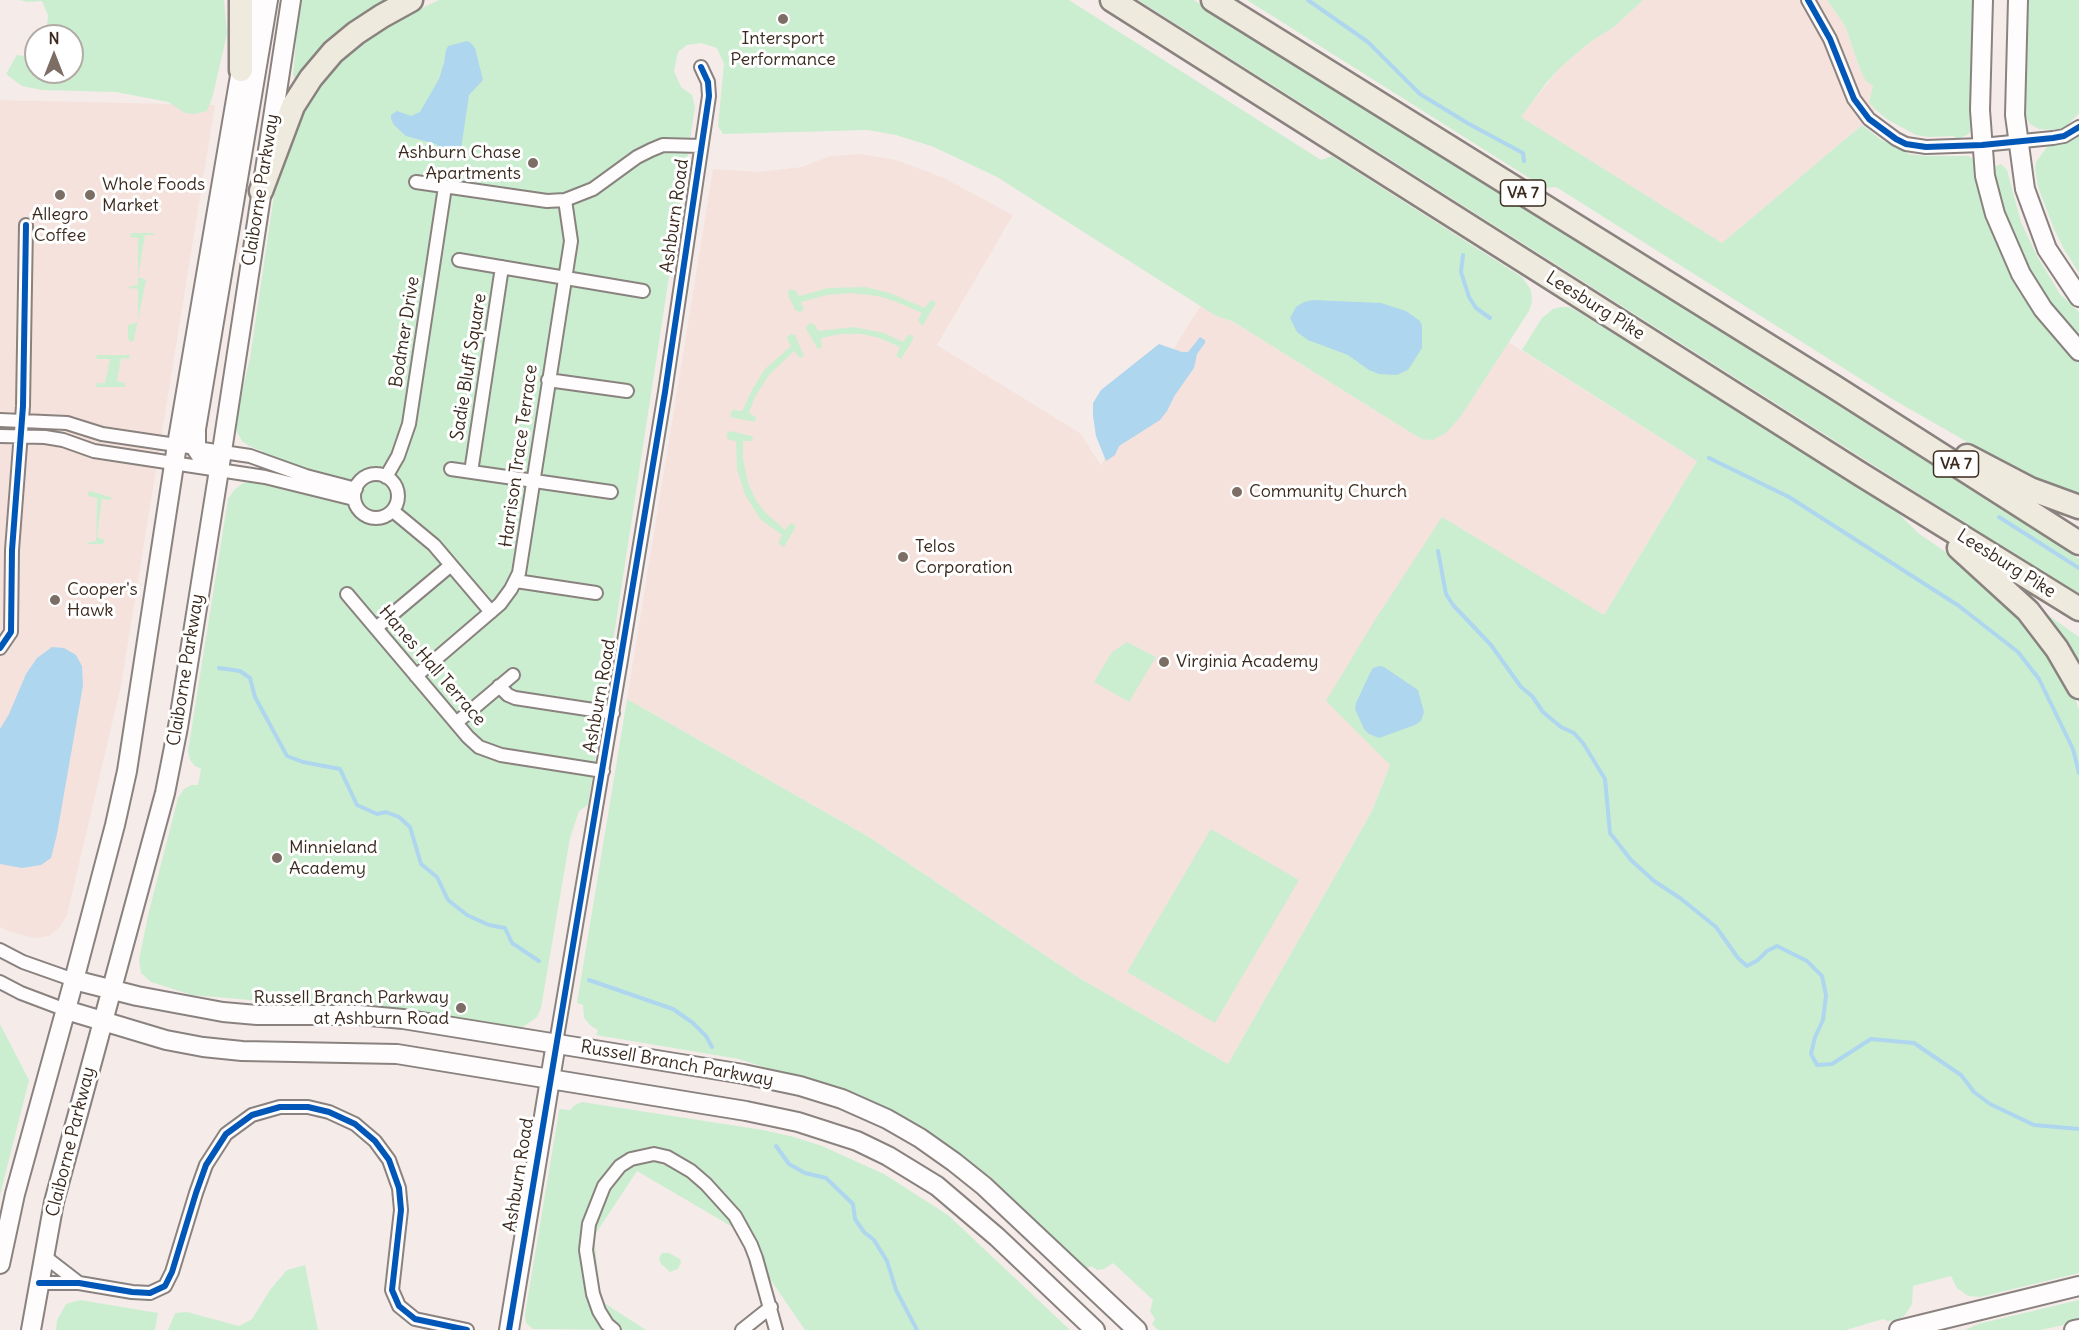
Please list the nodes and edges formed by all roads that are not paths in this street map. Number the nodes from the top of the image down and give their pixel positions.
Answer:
1 (241, 0) edge
2 (255, 0) edge
3 (268, 0) edge
4 (291, 0) edge
5 (411, 0) edge
6 (1112, 0) edge
7 (1213, 0) edge
8 (1808, 0) edge
9 (1983, 0) edge
10 (2018, 0) edge
11 (701, 67) dead end
12 (241, 70) junction
13 (2079, 127) edge
14 (2017, 143) junction
15 (701, 146) junction
16 (1982, 146) junction
17 (416, 182) dead end
18 (445, 187) junction
19 (261, 191) junction
20 (565, 200) junction
21 (26, 225) dead end
22 (459, 260) dead end
23 (502, 267) junction
24 (564, 279) junction
25 (643, 291) dead end
26 (2079, 297) edge
27 (2079, 351) edge
28 (548, 380) junction
29 (1833, 386) junction
30 (627, 391) dead end
31 (0, 420) edge
32 (21, 420) junction
33 (0, 436) edge
34 (20, 436) junction
35 (177, 445) junction
36 (196, 448) junction
37 (222, 451) junction
38 (173, 465) junction
39 (451, 469) dead end
40 (218, 470) junction
41 (471, 472) junction
42 (1862, 475) junction
43 (386, 477) junction
44 (533, 480) junction
45 (611, 492) dead end
46 (355, 494) junction
47 (2079, 507) edge
48 (393, 511) junction
49 (2079, 543) edge
50 (451, 565) junction
51 (516, 581) junction
52 (596, 593) dead end
53 (347, 594) dead end
54 (2079, 609) edge
55 (491, 612) junction
56 (376, 628) junction
57 (0, 648) edge
58 (513, 675) dead end
59 (416, 676) junction
60 (500, 686) junction
61 (2079, 687) edge
62 (613, 713) junction
63 (456, 723) junction
64 (603, 771) junction
65 (0, 950) edge
66 (75, 980) junction
67 (0, 982) edge
68 (112, 990) junction
69 (66, 1010) junction
70 (103, 1021) junction
71 (556, 1043) junction
72 (549, 1078) junction
73 (44, 1256) junction
74 (0, 1264) edge
75 (39, 1283) junction
76 (79, 1283) junction
77 (2079, 1286) edge
78 (771, 1307) junction
79 (1938, 1327) edge
80 (2079, 1329) edge
81 (31, 1330) edge
82 (467, 1330) edge
83 (509, 1330) edge
84 (614, 1330) edge
85 (742, 1330) edge
86 (776, 1330) edge
87 (1095, 1330) edge
88 (1137, 1330) edge
89 (1899, 1330) edge
90 (2074, 1330) edge

1 - 12 highway
2 - 12 main road
3 - 36 main road
4 - 19 main road, Claiborne Parkway
5 - 19 highway
6 - 42 highway, Leesburg Pike
7 - 29 highway, VA 7
8 - 16 street
9 - 16 main road
10 - 14 main road
11 - 15 street, Ashburn Road
12 - 35 main road
13 - 14 street
14 - 16 street
14 - 26 main road
15 - 20 street
15 - 62 street, Ashburn Road
16 - 27 main road
17 - 18 street
18 - 20 street
18 - 43 street, Bodmer Drive
19 - 37 main road, Claiborne Parkway
20 - 24 street, Harrison Trace Terrace
21 - 32 street
22 - 23 street
23 - 24 street
23 - 41 street, Sadie Bluff Square
24 - 25 street
24 - 28 street, Harrison Trace Terrace
28 - 30 street
28 - 44 street, Harrison Trace Terrace
29 - 47 highway
29 - 49 highway, VA 7
31 - 32 street
32 - 34 street
32 - 35 street
33 - 34 street
34 - 38 street
34 - 57 street
35 - 36 street
35 - 38 main road
36 - 37 street
36 - 40 main road
37 - 40 main road, Claiborne Parkway
37 - 46 street
38 - 40 street
38 - 66 main road
39 - 41 street
40 - 46 street
40 - 68 main road, Claiborne Parkway
41 - 44 street
42 - 54 highway, Leesburg Pike
42 - 61 highway
43 - 46 street
43 - 48 street
44 - 45 street
44 - 51 street, Harrison Trace Terrace
46 - 48 street
48 - 50 street
50 - 55 street
50 - 56 street
51 - 52 street
51 - 55 street, Harrison Trace Terrace
53 - 56 street, Hanes Hall Terrace
55 - 59 street, Harrison Trace Terrace
56 - 59 street, Hanes Hall Terrace
58 - 60 street
59 - 63 street, Hanes Hall Terrace
60 - 62 street
60 - 63 street
62 - 64 street, Ashburn Road
63 - 64 street, Hanes Hall Terrace
64 - 71 street, Ashburn Road
65 - 66 street, Russell Branch Parkway
66 - 68 main road, Russell Branch Parkway
66 - 69 main road
67 - 69 street, Russell Branch Parkway
68 - 70 main road, Claiborne Parkway
68 - 71 main road, Russell Branch Parkway
69 - 70 main road, Russell Branch Parkway
69 - 74 main road
70 - 72 main road, Russell Branch Parkway
70 - 73 main road, Claiborne Parkway
71 - 72 main road, Ashburn Road
71 - 88 main road, Russell Branch Parkway
72 - 83 main road, Ashburn Road
72 - 87 main road, Russell Branch Parkway
73 - 75 main road, Claiborne Parkway
73 - 76 street
75 - 76 street
75 - 81 main road, Claiborne Parkway
76 - 82 street
77 - 79 main road
78 - 84 street
78 - 85 street
78 - 86 street
79 - 89 main road
80 - 90 main road

